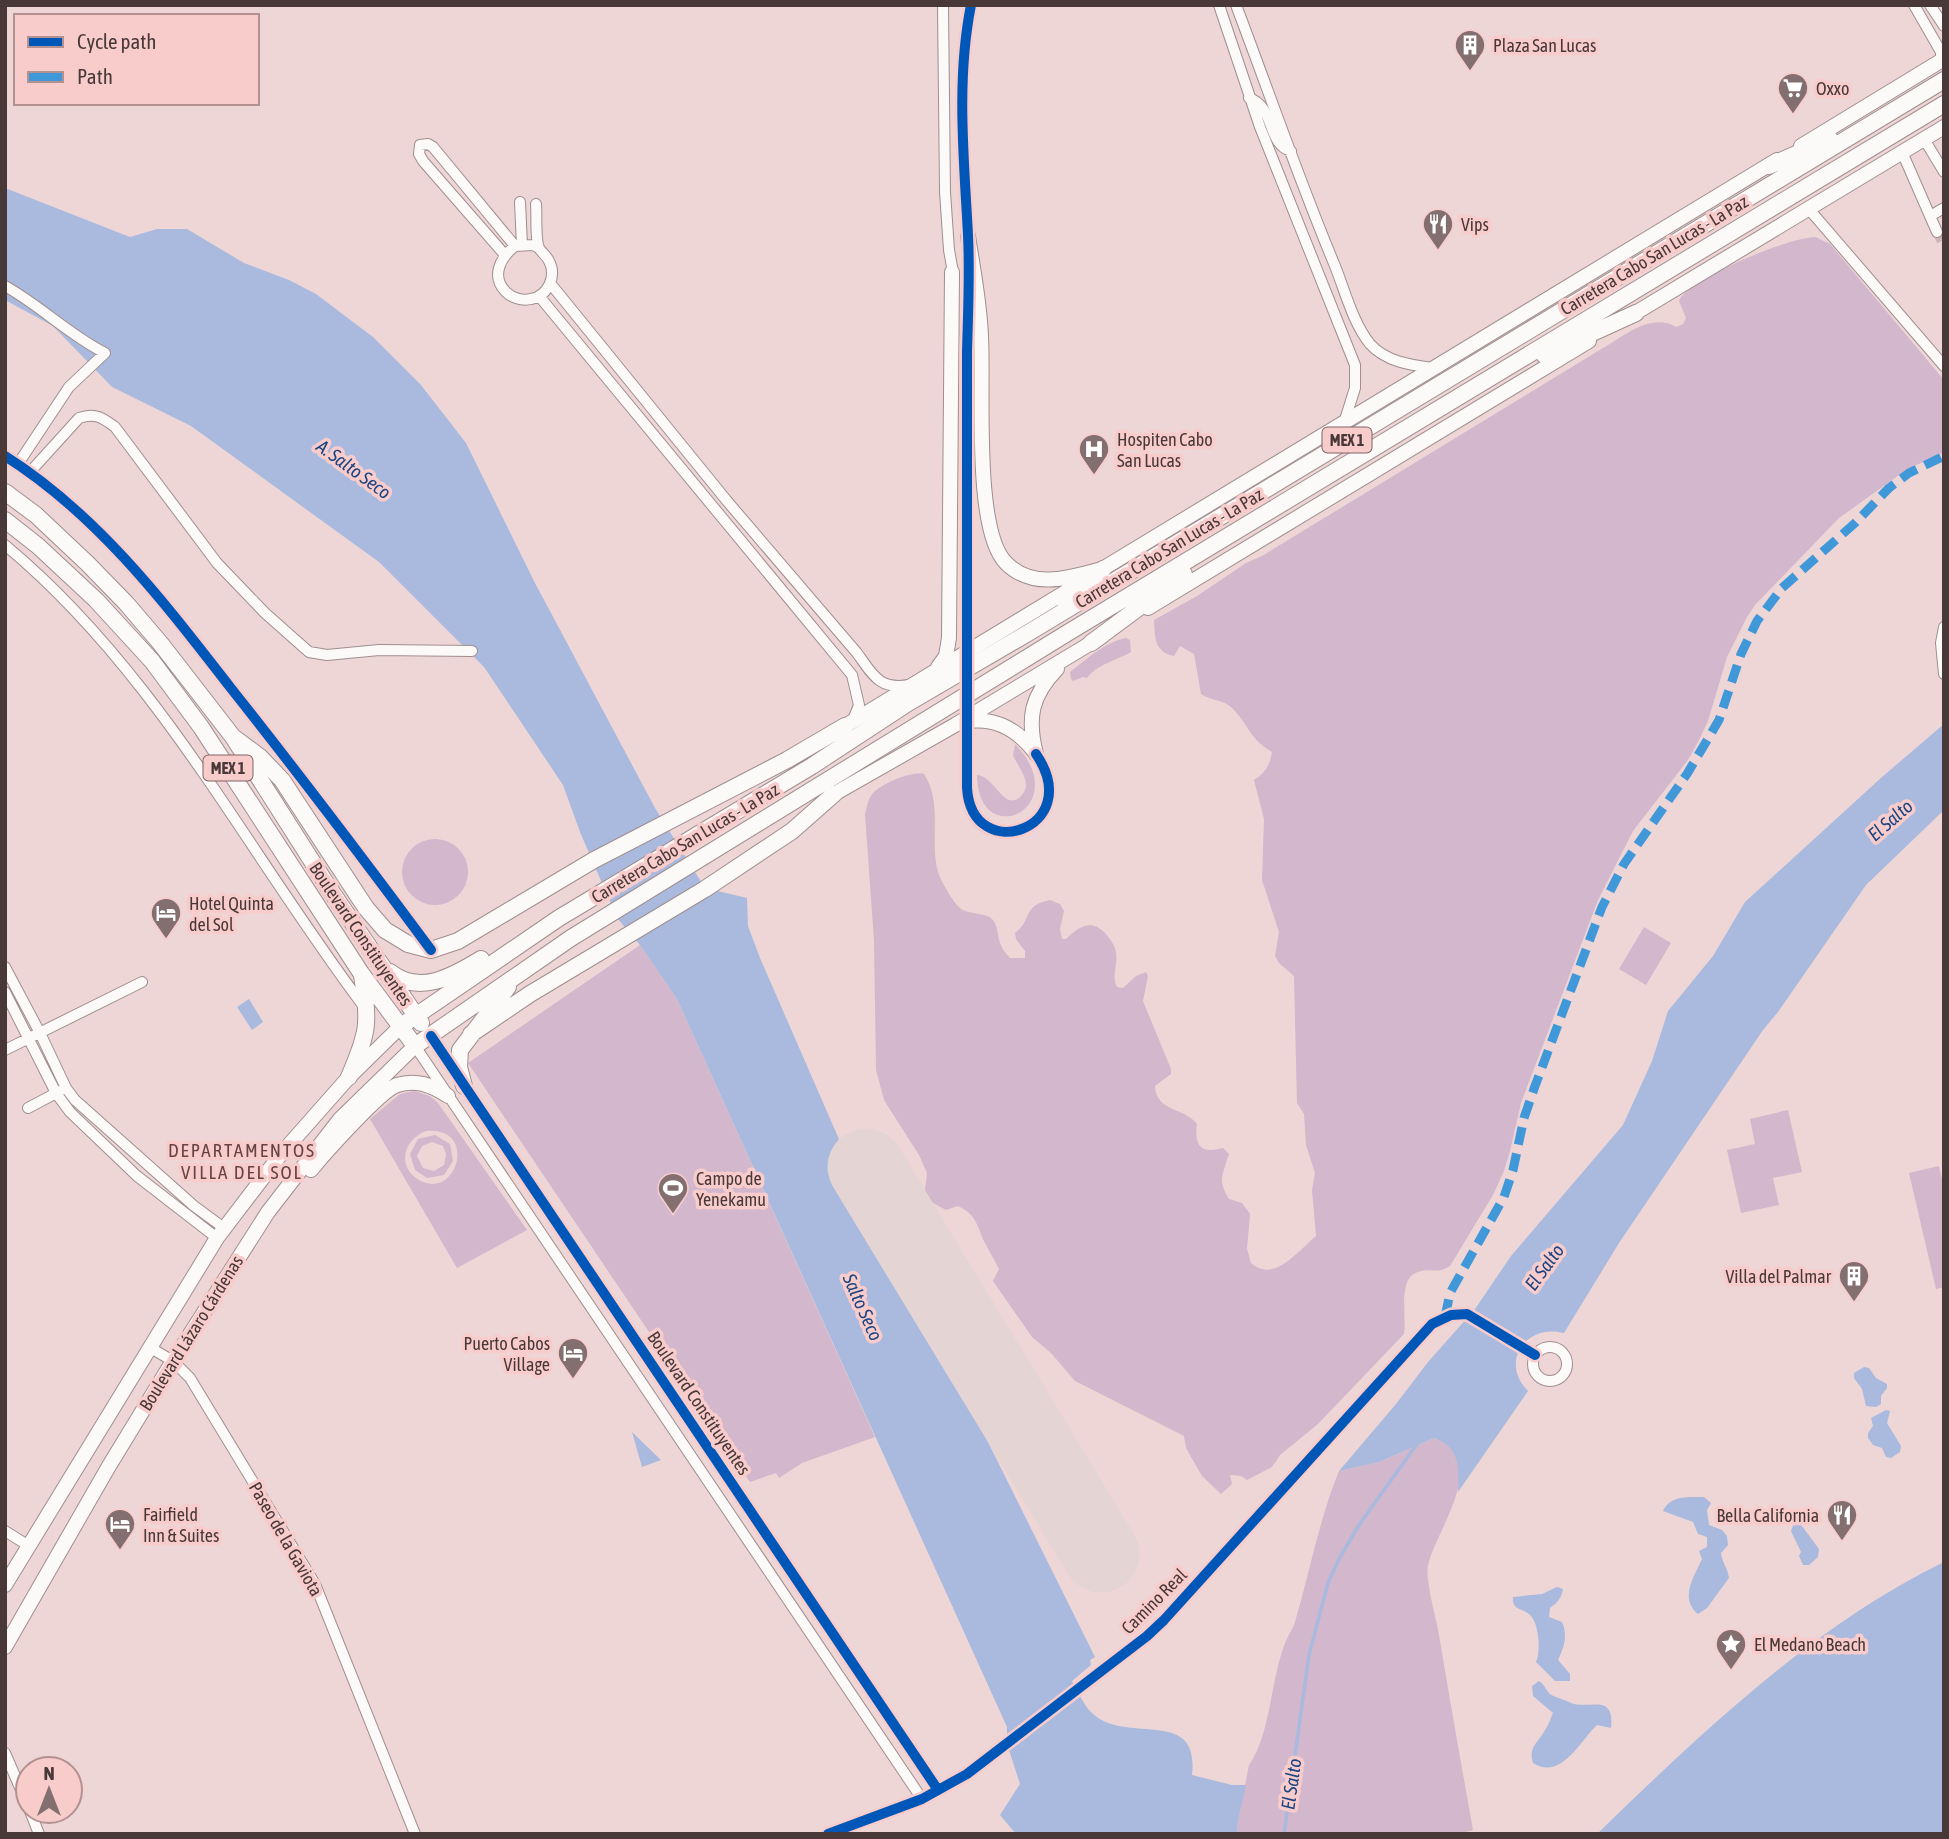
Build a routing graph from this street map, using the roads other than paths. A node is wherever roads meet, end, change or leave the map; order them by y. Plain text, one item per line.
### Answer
1 (943, 5) edge
2 (971, 5) edge
3 (1219, 5) edge
4 (1236, 5) edge
5 (1914, 5) edge
6 (1930, 5) edge
7 (1944, 26) edge
8 (1940, 61) edge
9 (1944, 80) edge
10 (1249, 98) junction
11 (1908, 102) junction
12 (1944, 104) edge
13 (1944, 127) edge
14 (1924, 139) junction
15 (1291, 151) junction
16 (1902, 152) junction
17 (1769, 166) junction
18 (1944, 172) edge
19 (520, 202) dead end
20 (536, 204) dead end
21 (1808, 208) junction
22 (1944, 208) edge
23 (1930, 216) junction
24 (1937, 232) dead end
25 (968, 236) junction
26 (518, 246) junction
27 (539, 248) junction
28 (505, 255) junction
29 (952, 272) junction
30 (550, 283) junction
31 (5, 286) edge
32 (539, 296) junction
33 (1636, 313) junction
34 (603, 348) junction
35 (967, 352) junction
36 (590, 360) junction
37 (1944, 366) edge
38 (1434, 369) junction
39 (1472, 388) junction
40 (1344, 423) junction
41 (5, 456) edge
42 (18, 464) junction
43 (30, 472) junction
44 (5, 492) edge
45 (727, 501) junction
46 (714, 510) junction
47 (5, 520) edge
48 (1255, 521) junction
49 (5, 545) edge
50 (1103, 569) junction
51 (1944, 627) edge
52 (1028, 633) junction
53 (1091, 643) junction
54 (472, 651) dead end
55 (1068, 657) junction
56 (931, 673) junction
57 (1944, 674) edge
58 (915, 683) junction
59 (848, 724) junction
60 (955, 725) junction
61 (233, 737) junction
62 (1036, 754) junction
63 (812, 766) junction
64 (834, 794) junction
65 (765, 819) junction
66 (540, 931) junction
67 (431, 950) junction
68 (542, 957) junction
69 (380, 961) junction
70 (5, 967) edge
71 (361, 973) junction
72 (142, 982) dead end
73 (5, 992) edge
74 (367, 1011) junction
75 (416, 1016) junction
76 (401, 1026) junction
77 (40, 1033) junction
78 (471, 1034) junction
79 (430, 1036) junction
80 (29, 1039) junction
81 (415, 1046) junction
82 (5, 1050) edge
83 (349, 1077) junction
84 (464, 1086) junction
85 (61, 1091) junction
86 (448, 1096) junction
87 (28, 1108) dead end
88 (220, 1233) junction
89 (242, 1251) junction
90 (149, 1347) junction
91 (1535, 1355) dead end
92 (173, 1361) junction
93 (5, 1531) edge
94 (29, 1546) junction
95 (5, 1585) edge
96 (5, 1647) edge
97 (5, 1753) edge
98 (14, 1774) edge
99 (939, 1790) junction
100 (922, 1799) junction
101 (415, 1834) edge
102 (828, 1834) edge

1 - 29 street
2 - 25 street
3 - 10 street
4 - 15 street
5 - 8 street
6 - 7 street
8 - 17 main road
9 - 11 highway, Carretera Cabo San Lucas - La Paz / MEX 1
10 - 15 street
10 - 40 street
11 - 17 highway
11 - 52 highway, Carretera Cabo San Lucas - La Paz / MEX 1
12 - 39 highway, Carretera Cabo San Lucas - La Paz / MEX 1
13 - 14 main road
14 - 16 main road
14 - 18 street
15 - 38 street
16 - 21 main road
16 - 23 street
17 - 38 main road
19 - 26 street
20 - 27 street
21 - 33 main road
21 - 37 street
22 - 23 street
23 - 24 street
25 - 35 street
25 - 50 main road
26 - 27 street
26 - 28 street
26 - 28 street
27 - 30 street
28 - 32 street
29 - 35 street
29 - 56 main road
30 - 32 street
30 - 34 street
31 - 42 street
32 - 36 street
33 - 39 highway
33 - 53 main road
34 - 36 street
34 - 45 street
35 - 62 street, bridge
36 - 46 street
38 - 40 main road
39 - 48 highway, Carretera Cabo San Lucas - La Paz / MEX 1
40 - 50 main road
41 - 42 street
42 - 43 street
43 - 54 street
43 - 67 street
44 - 61 highway, Boulevard Constituyentes / MEX 1
45 - 46 street
45 - 58 street
46 - 59 street
47 - 71 highway, Boulevard Constituyentes / MEX 1
48 - 53 highway
48 - 65 highway, Carretera Cabo San Lucas - La Paz / MEX 1
49 - 74 street
50 - 52 highway
50 - 56 main road
51 - 57 street
52 - 63 highway, Carretera Cabo San Lucas - La Paz / MEX 1
53 - 55 main road
55 - 60 main road
55 - 62 main road
56 - 58 main road
58 - 59 main road
59 - 63 highway
59 - 67 highway
60 - 62 main road
60 - 64 main road
61 - 67 highway
61 - 69 highway, Boulevard Constituyentes / MEX 1
63 - 66 highway, Carretera Cabo San Lucas - La Paz / MEX 1
64 - 65 highway
64 - 78 highway
65 - 68 highway, Carretera Cabo San Lucas - La Paz / MEX 1
66 - 69 highway, MEX 1
66 - 75 highway, Carretera Cabo San Lucas - La Paz / MEX 1
68 - 78 highway
68 - 79 highway, Carretera Cabo San Lucas - La Paz / MEX 1
69 - 75 highway, Boulevard Constituyentes / MEX 1
70 - 77 street
71 - 74 highway
71 - 76 highway, Boulevard Constituyentes / MEX 1
72 - 77 street
73 - 80 street
74 - 83 highway
75 - 76 highway, Carretera Cabo San Lucas - La Paz / MEX 1
75 - 79 highway, Boulevard Constituyentes / MEX 1
76 - 81 highway, Boulevard Constituyentes / MEX 1
76 - 83 main road, Boulevard Lázaro Cárdenas
77 - 80 street
77 - 85 street
78 - 84 highway
79 - 81 highway, Carretera Cabo San Lucas - La Paz / MEX 1
79 - 84 street, Boulevard Constituyentes
80 - 82 street
80 - 85 street
81 - 86 street, Boulevard Constituyentes
81 - 89 main road, Boulevard Lázaro Cárdenas
83 - 88 main road, Boulevard Lázaro Cárdenas
84 - 99 street, Boulevard Constituyentes
85 - 87 street
85 - 88 street
86 - 89 main road
86 - 100 street, Boulevard Constituyentes
88 - 90 main road, Boulevard Lázaro Cárdenas
89 - 92 main road, Boulevard Lázaro Cárdenas
90 - 92 street, Paseo de la Gaviota
90 - 94 main road, Boulevard Lázaro Cárdenas
91 - 99 street, Camino Real
92 - 96 main road, Boulevard Lázaro Cárdenas
92 - 101 street, Paseo de la Gaviota
93 - 94 street
94 - 95 main road, Boulevard Lázaro Cárdenas
97 - 98 street
99 - 100 street, Camino Real
100 - 102 street, Camino Real

